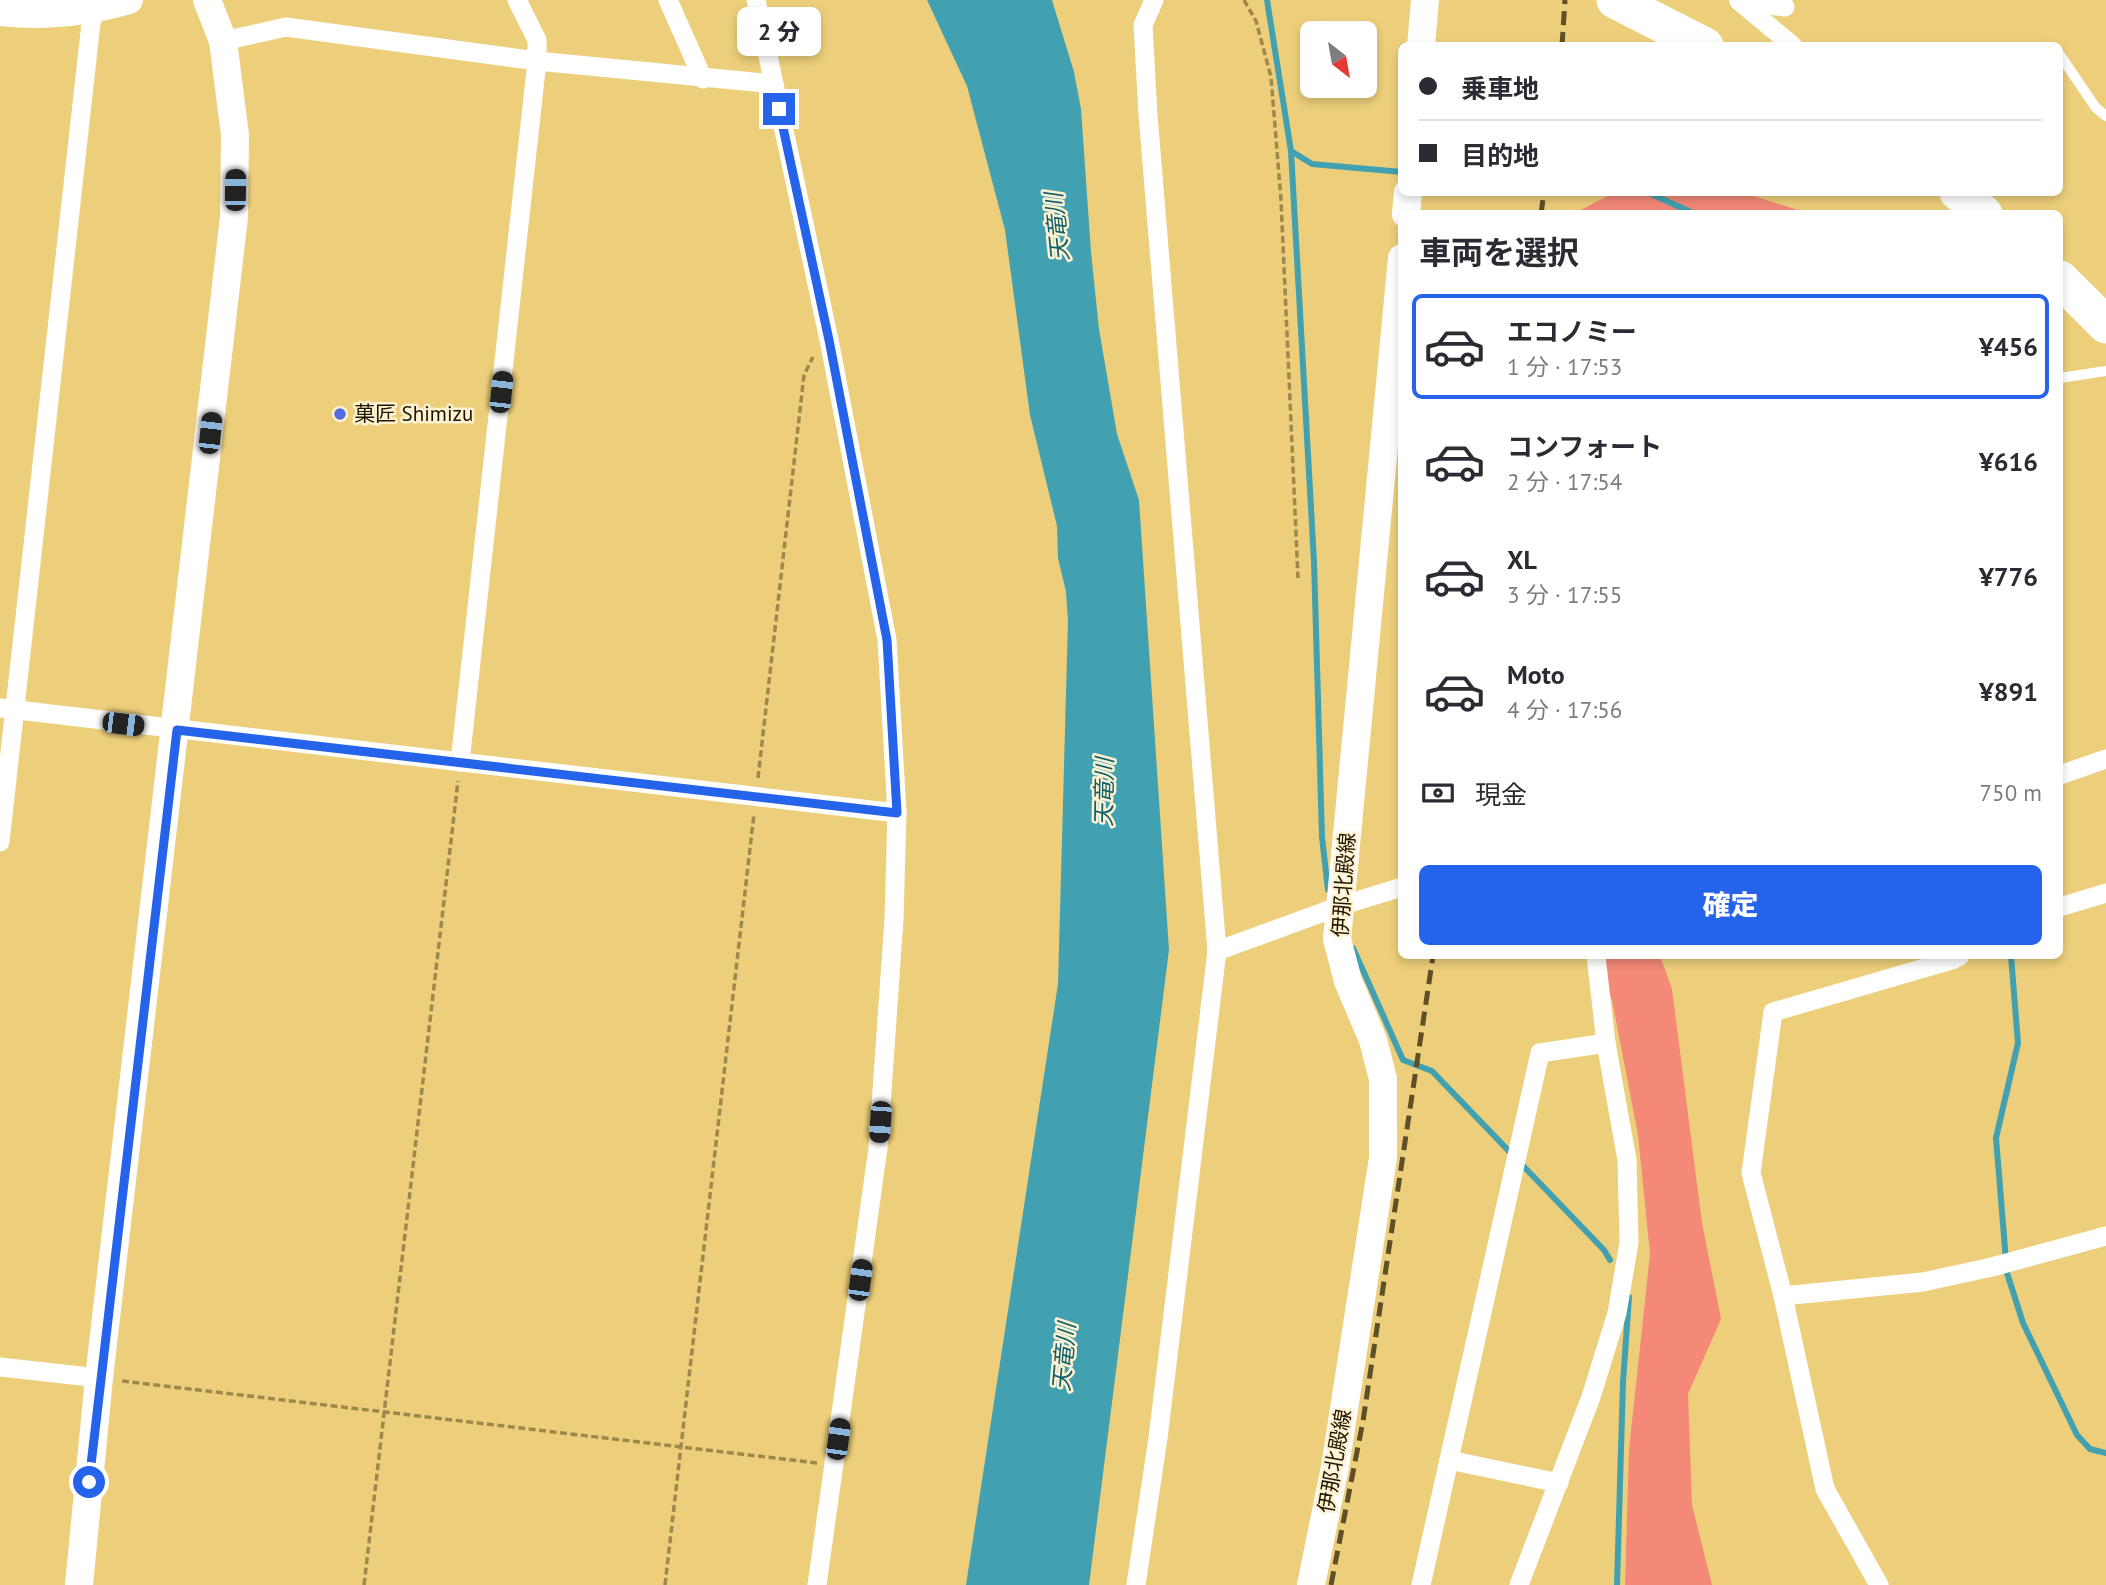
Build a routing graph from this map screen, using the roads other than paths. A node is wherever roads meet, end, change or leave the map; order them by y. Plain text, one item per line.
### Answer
1 (129, 0) edge
2 (207, 0) edge
3 (517, 0) edge
4 (668, 0) edge
5 (756, 0) edge
6 (1154, 0) edge
7 (1426, 0) edge
8 (1739, 0) edge
9 (96, 5) edge
10 (1785, 6) dead end
11 (1630, 8) edge
12 (0, 12) edge
13 (223, 41) junction
14 (1421, 42) edge
15 (1697, 42) edge
16 (1788, 42) edge
17 (2063, 59) edge
18 (537, 61) junction
19 (703, 79) junction
20 (774, 83) junction
21 (2106, 116) edge
22 (1963, 196) edge
23 (1979, 210) edge
24 (2063, 282) edge
25 (1398, 300) edge
26 (2106, 325) edge
27 (2106, 370) edge
28 (2063, 377) edge
29 (7, 709) edge
30 (177, 730) junction
31 (2106, 759) edge
32 (460, 762) junction
33 (2063, 774) edge
34 (897, 813) junction
35 (0, 842) edge
36 (1398, 888) edge
37 (2106, 893) edge
38 (1340, 906) junction
39 (2063, 906) edge
40 (1217, 951) junction
41 (1596, 959) edge
42 (1954, 959) edge
43 (1606, 1043) junction
44 (2106, 1236) edge
45 (1783, 1297) junction
46 (0, 1367) edge
47 (99, 1378) junction
48 (1449, 1460) junction
49 (1559, 1483) junction
50 (79, 1585) edge
51 (817, 1585) edge
52 (1136, 1585) edge
53 (1311, 1585) edge
54 (1421, 1585) edge
55 (1519, 1585) edge
56 (1879, 1585) edge

1 - 9 street
2 - 13 street
3 - 18 street
4 - 19 street
5 - 20 street
6 - 40 street
7 - 14 street
8 - 10 street
8 - 16 street
9 - 12 street
9 - 29 street
11 - 15 highway
13 - 18 street
13 - 30 street
17 - 21 lane
18 - 19 street
18 - 32 street
19 - 20 street
20 - 34 street
22 - 23 highway
24 - 26 highway
25 - 38 street, 伊那北殿線
27 - 28 lane
29 - 30 street
29 - 35 street
30 - 32 street
30 - 47 street
31 - 33 street
32 - 34 street
34 - 51 street
36 - 38 street
37 - 39 street
38 - 40 street
38 - 53 street, 伊那北殿線
40 - 52 street
41 - 43 street
42 - 45 street
43 - 48 street
43 - 49 street
44 - 45 street
45 - 56 street
46 - 47 street
47 - 50 street
48 - 49 street
48 - 54 street
49 - 55 street

